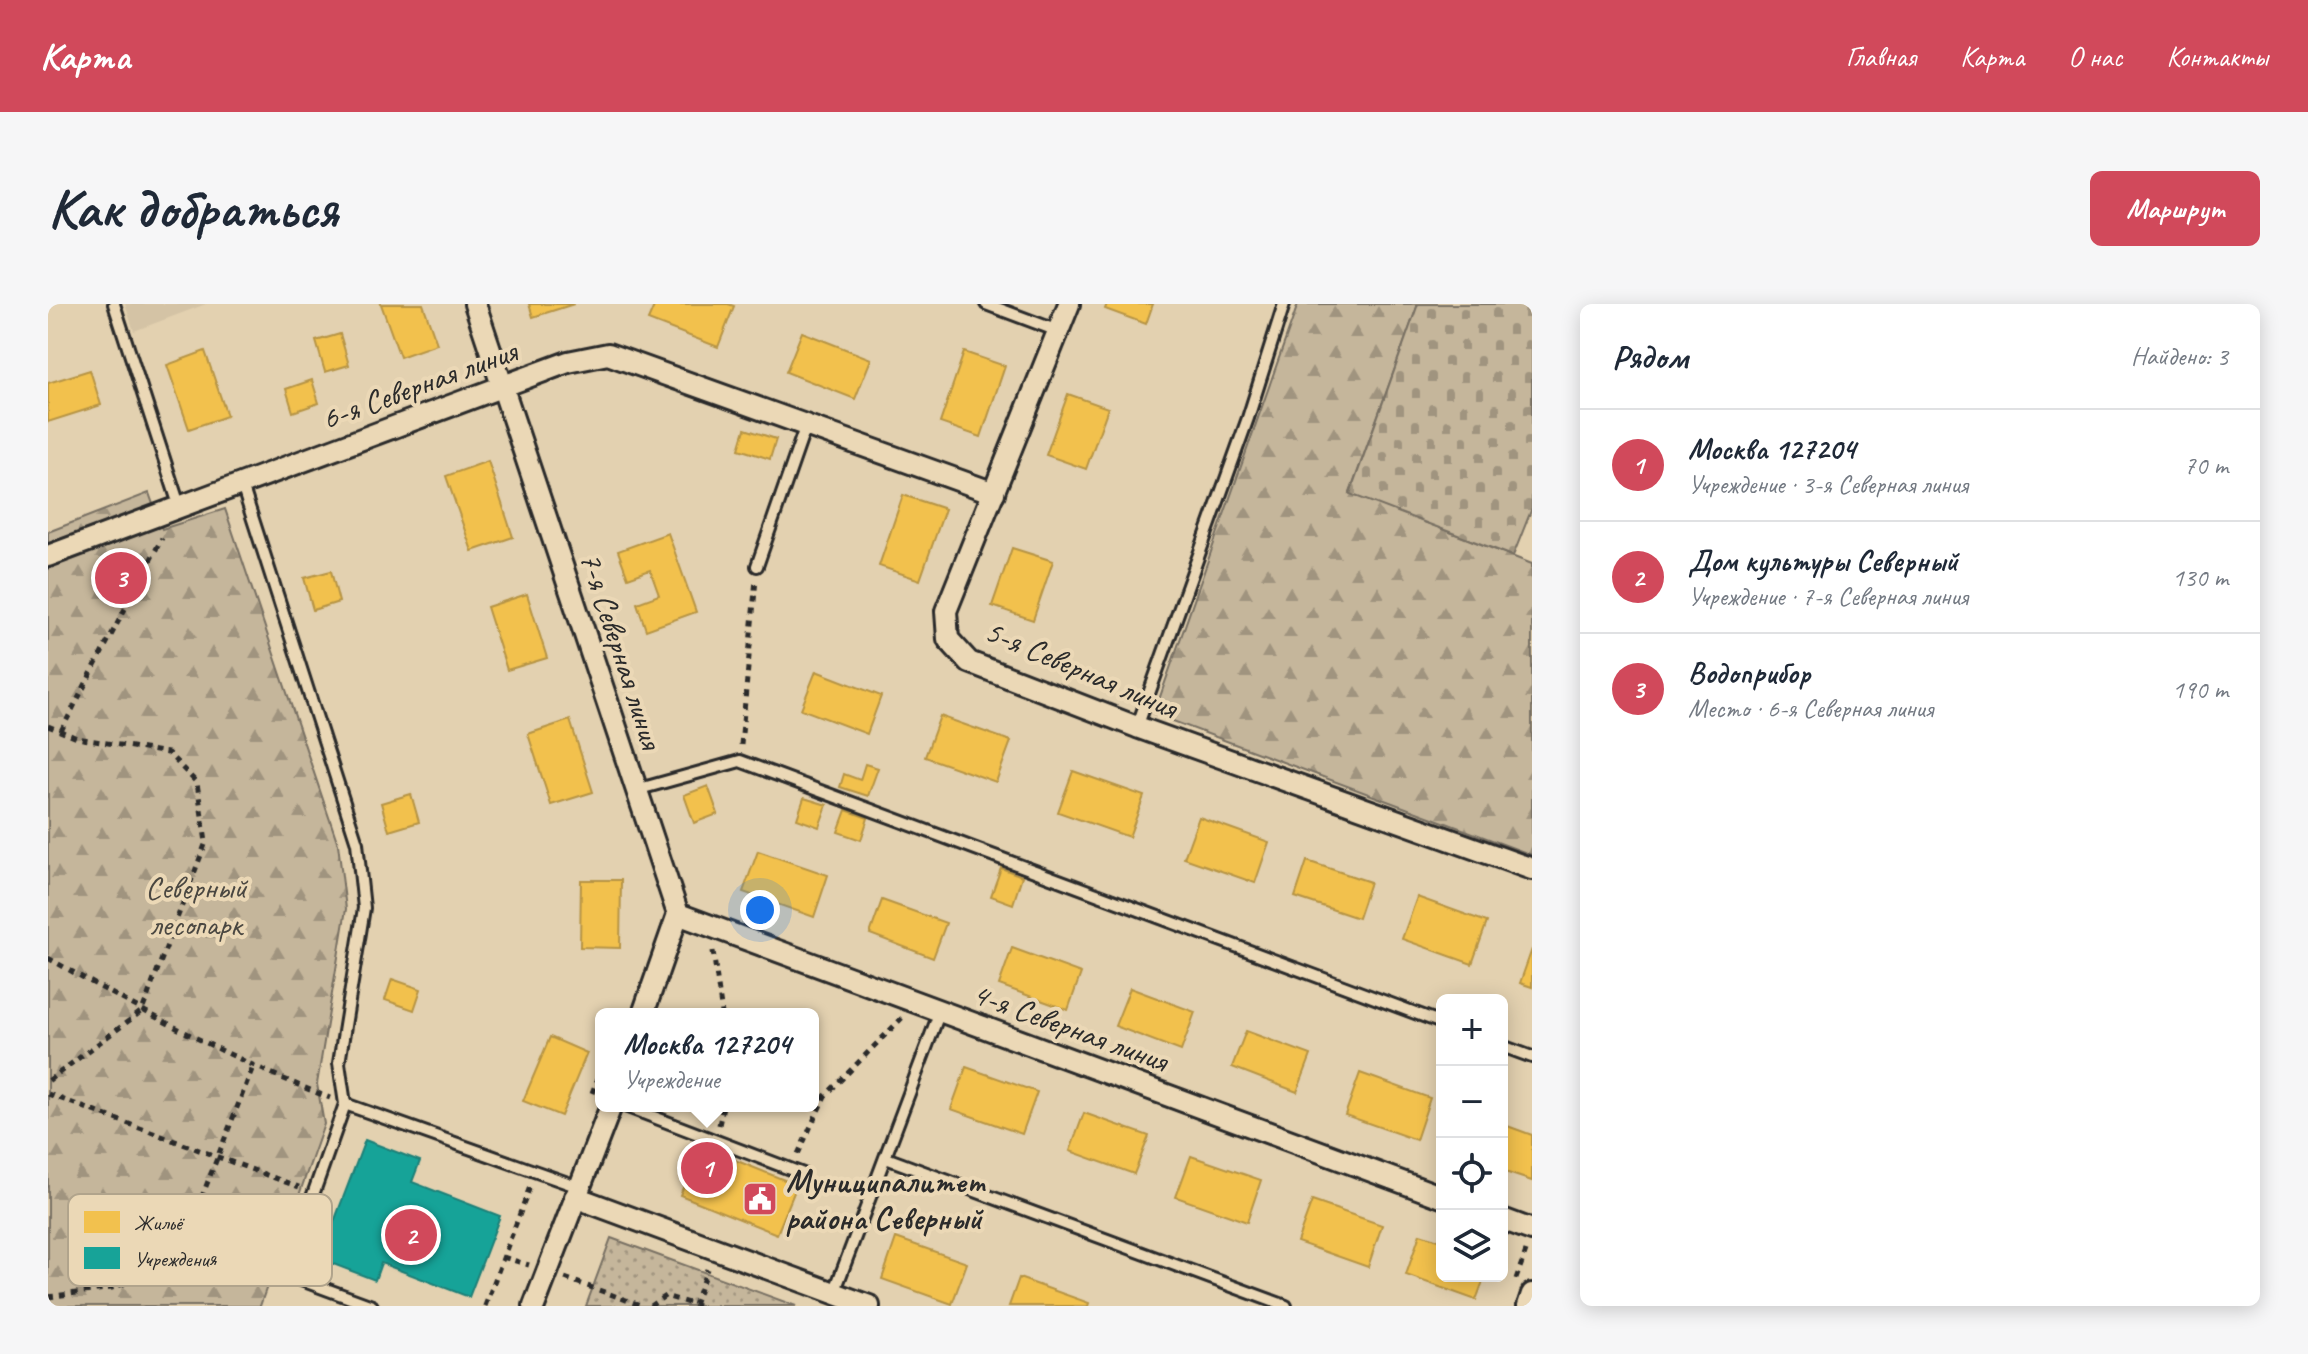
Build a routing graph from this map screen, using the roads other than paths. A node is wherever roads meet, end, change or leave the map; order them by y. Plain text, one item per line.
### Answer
1 (114, 304) edge
2 (475, 304) edge
3 (986, 304) edge
4 (1069, 304) edge
5 (1284, 304) edge
6 (1058, 331) junction
7 (502, 388) junction
8 (806, 425) junction
9 (241, 482) junction
10 (994, 493) junction
11 (179, 505) junction
12 (48, 556) edge
13 (757, 566) road end
14 (1137, 727) junction
15 (636, 790) junction
16 (1532, 869) edge
17 (678, 914) junction
18 (645, 1008) edge
19 (940, 1011) junction
20 (1436, 1021) edge
21 (1508, 1048) edge
22 (1532, 1057) edge
23 (345, 1104) junction
24 (609, 1112) edge
25 (641, 1112) edge
26 (886, 1158) junction
27 (803, 1174) dead end
28 (577, 1192) junction
29 (313, 1194) edge
30 (1436, 1195) edge
31 (1508, 1223) edge
32 (1529, 1239) edge
33 (318, 1286) edge
34 (1532, 1294) edge
35 (832, 1300) edge
36 (372, 1306) edge
37 (534, 1306) edge
38 (869, 1306) edge
39 (1286, 1306) edge
40 (1528, 1306) edge

1 - 11 lane
2 - 7 street, 7-я Северная линия
3 - 6 lane
4 - 6 street, 5-я Северная линия
5 - 14 lane
6 - 10 street, 5-я Северная линия
7 - 8 street, 6-я Северная линия
7 - 9 street, 6-я Северная линия
7 - 15 street, 7-я Северная линия
8 - 10 street, 6-я Северная линия
8 - 13 lane
9 - 11 street, 6-я Северная линия
9 - 23 lane
10 - 14 street, 5-я Северная линия
11 - 12 street, 6-я Северная линия
14 - 16 street, 5-я Северная линия
15 - 17 street, 7-я Северная линия
15 - 20 lane
17 - 18 street
17 - 19 street, 4-я Северная линия
19 - 26 lane
19 - 30 street, 4-я Северная линия
21 - 22 lane
23 - 28 lane
23 - 29 lane
24 - 28 street
25 - 27 lane
26 - 35 lane
26 - 39 lane
28 - 35 street
28 - 37 street
31 - 32 street
33 - 36 lane
34 - 40 street
35 - 38 street

